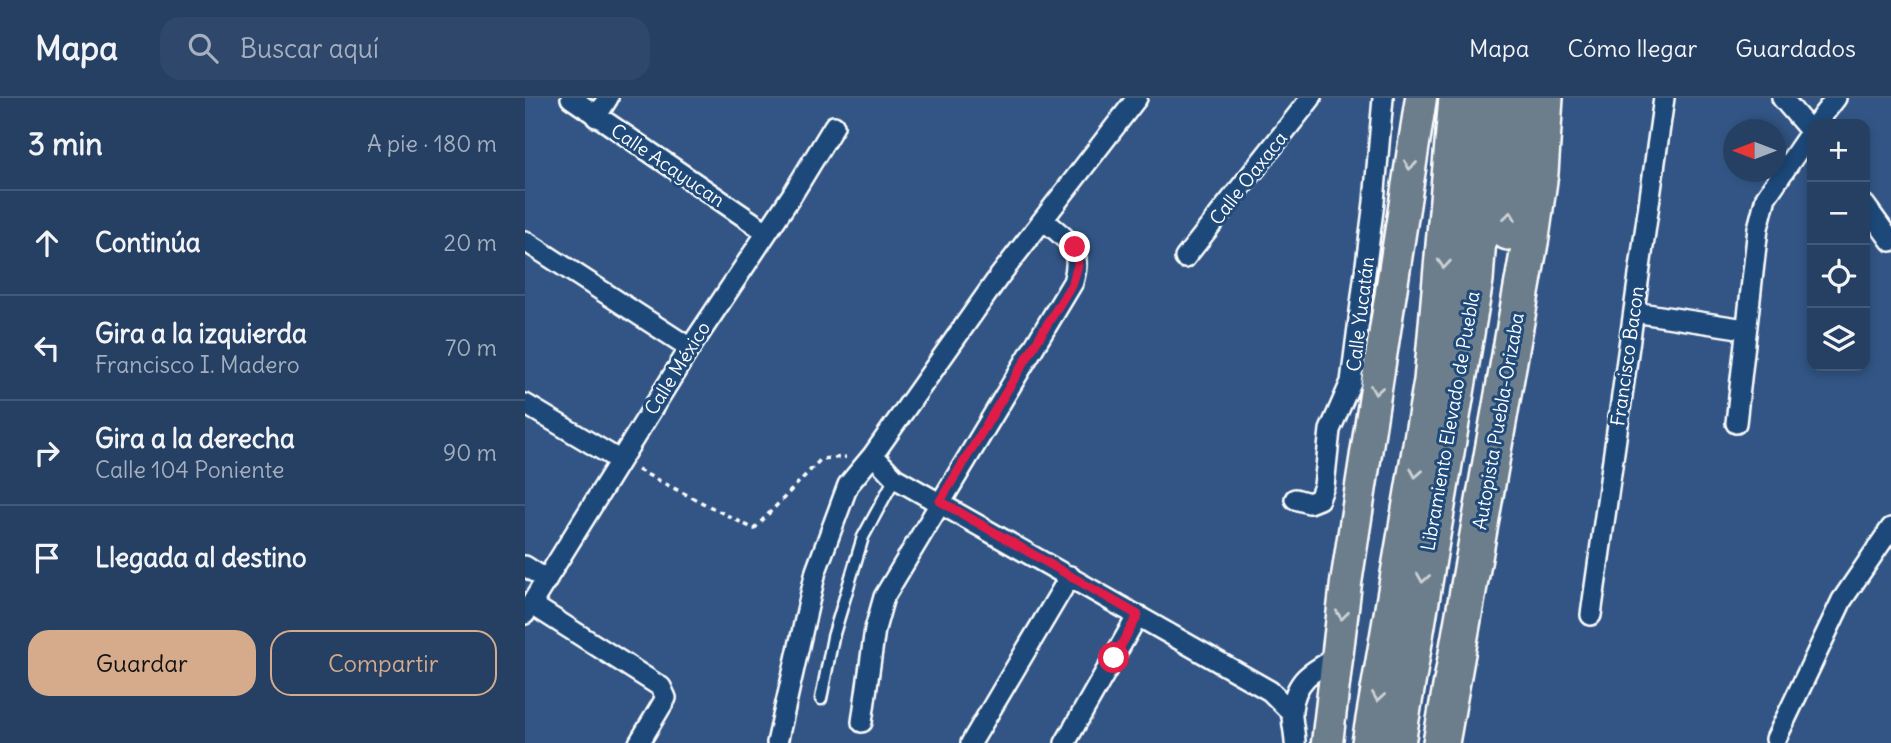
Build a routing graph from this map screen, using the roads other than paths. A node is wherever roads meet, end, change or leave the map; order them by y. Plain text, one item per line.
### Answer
1 (571, 98) edge
2 (608, 98) edge
3 (1311, 98) edge
4 (1383, 98) edge
5 (1421, 98) edge
6 (1457, 98) edge
7 (1489, 98) edge
8 (1519, 98) edge
9 (1545, 98) edge
10 (1561, 98) edge
11 (1664, 98) edge
12 (1782, 98) edge
13 (1836, 98) edge
14 (1132, 106) edge
15 (596, 117) junction
16 (1821, 119) edge
17 (1807, 124) edge
18 (834, 126) dead end
19 (1807, 139) edge
20 (1870, 212) edge
21 (1045, 221) junction
22 (765, 231) junction
23 (525, 241) edge
24 (1891, 241) edge
25 (1185, 258) dead end
26 (1634, 312) junction
27 (1745, 329) junction
28 (690, 348) junction
29 (525, 404) edge
30 (1736, 423) dead end
31 (873, 455) junction
32 (619, 460) junction
33 (895, 478) junction
34 (1295, 499) dead end
35 (940, 501) junction
36 (1891, 528) edge
37 (525, 566) edge
38 (1070, 576) junction
39 (547, 580) junction
40 (528, 609) edge
41 (1138, 615) junction
42 (1591, 615) dead end
43 (1336, 658) junction
44 (821, 699) dead end
45 (1291, 712) junction
46 (862, 722) dead end
47 (1776, 739) dead end
48 (639, 743) edge
49 (776, 743) edge
50 (971, 743) edge
51 (1065, 743) edge
52 (1295, 743) edge
53 (1327, 743) edge
54 (1370, 743) edge
55 (1397, 743) edge
56 (1427, 743) edge
57 (1441, 743) edge
58 (1459, 743) edge

1 - 15 street, Calle Acayucan
2 - 15 street
3 - 25 street, Calle Oaxaca
4 - 34 street, Calle Yucatán
5 -> 43 main road
6 -> 54 highway
7 -> 55 highway, Libramiento Elevado de Puebla
56 -> 8 highway, Libramiento Elevado de Puebla
9 - 57 highway, Autopista Puebla-Orizaba
10 - 58 highway
11 - 26 street, Francisco Bacon
12 - 17 street
13 - 16 street
14 - 21 street
15 - 22 street, Calle Acayucan
18 - 22 street, Calle México
19 - 27 street
20 - 24 street
21 - 31 street
21 - 35 street
22 - 28 street, Calle México
23 - 28 street
26 - 27 street
26 - 42 street, Francisco Bacon
27 - 30 street
28 - 32 street, Calle México
29 - 32 street
31 - 33 street
31 - 49 street
32 - 39 street, Calle México
33 - 35 street
33 - 44 lane
35 - 38 street
35 - 46 street
36 - 47 street
37 - 39 street
38 - 41 street
38 - 50 street
39 - 40 street, Calle México
40 - 48 street
41 - 45 street
41 - 51 street
43 - 45 street
43 - 53 main road
45 - 52 street

